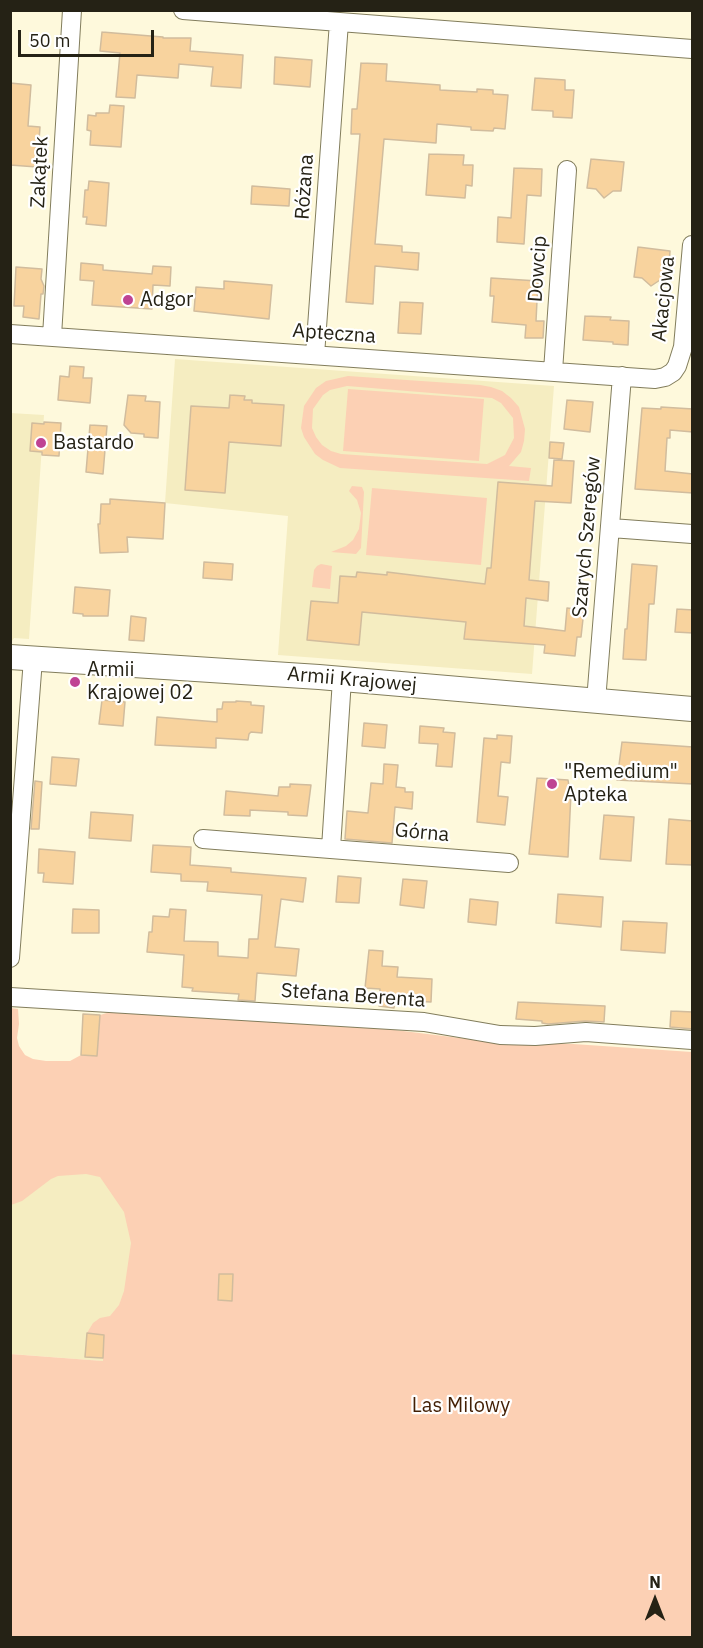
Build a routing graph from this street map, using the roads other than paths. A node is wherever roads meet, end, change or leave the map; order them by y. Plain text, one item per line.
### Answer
1 (72, 10) edge
2 (183, 10) edge
3 (339, 22) junction
4 (693, 49) edge
5 (567, 170) dead end
6 (693, 245) edge
7 (10, 334) edge
8 (52, 336) junction
9 (315, 355) junction
10 (553, 371) junction
11 (622, 376) junction
12 (655, 379) joint
13 (611, 528) junction
14 (693, 534) edge
15 (22, 658) edge
16 (342, 679) junction
17 (596, 701) junction
18 (693, 709) edge
19 (203, 839) dead end
20 (331, 848) junction
21 (509, 863) dead end
22 (10, 958) edge
23 (10, 997) edge
24 (693, 1040) edge

1 - 8 street, Zakątek
2 - 3 street
3 - 4 street
3 - 9 street, Różana
5 - 10 street, Dowcip
6 - 12 street, Akacjowa
7 - 8 street, Apteczna
8 - 9 street, Apteczna
9 - 10 street, Apteczna
10 - 11 street, Apteczna
11 - 12 street, Apteczna
11 - 13 street, Szarych Szeregów
13 - 14 street
13 - 17 street, Szarych Szeregów
15 - 16 street, Armii Krajowej
15 - 22 street
16 - 17 street, Armii Krajowej
16 - 20 street
17 - 18 street, Armii Krajowej
19 - 20 street, Górna
20 - 21 street, Górna
23 - 24 street, Stefana Berenta

